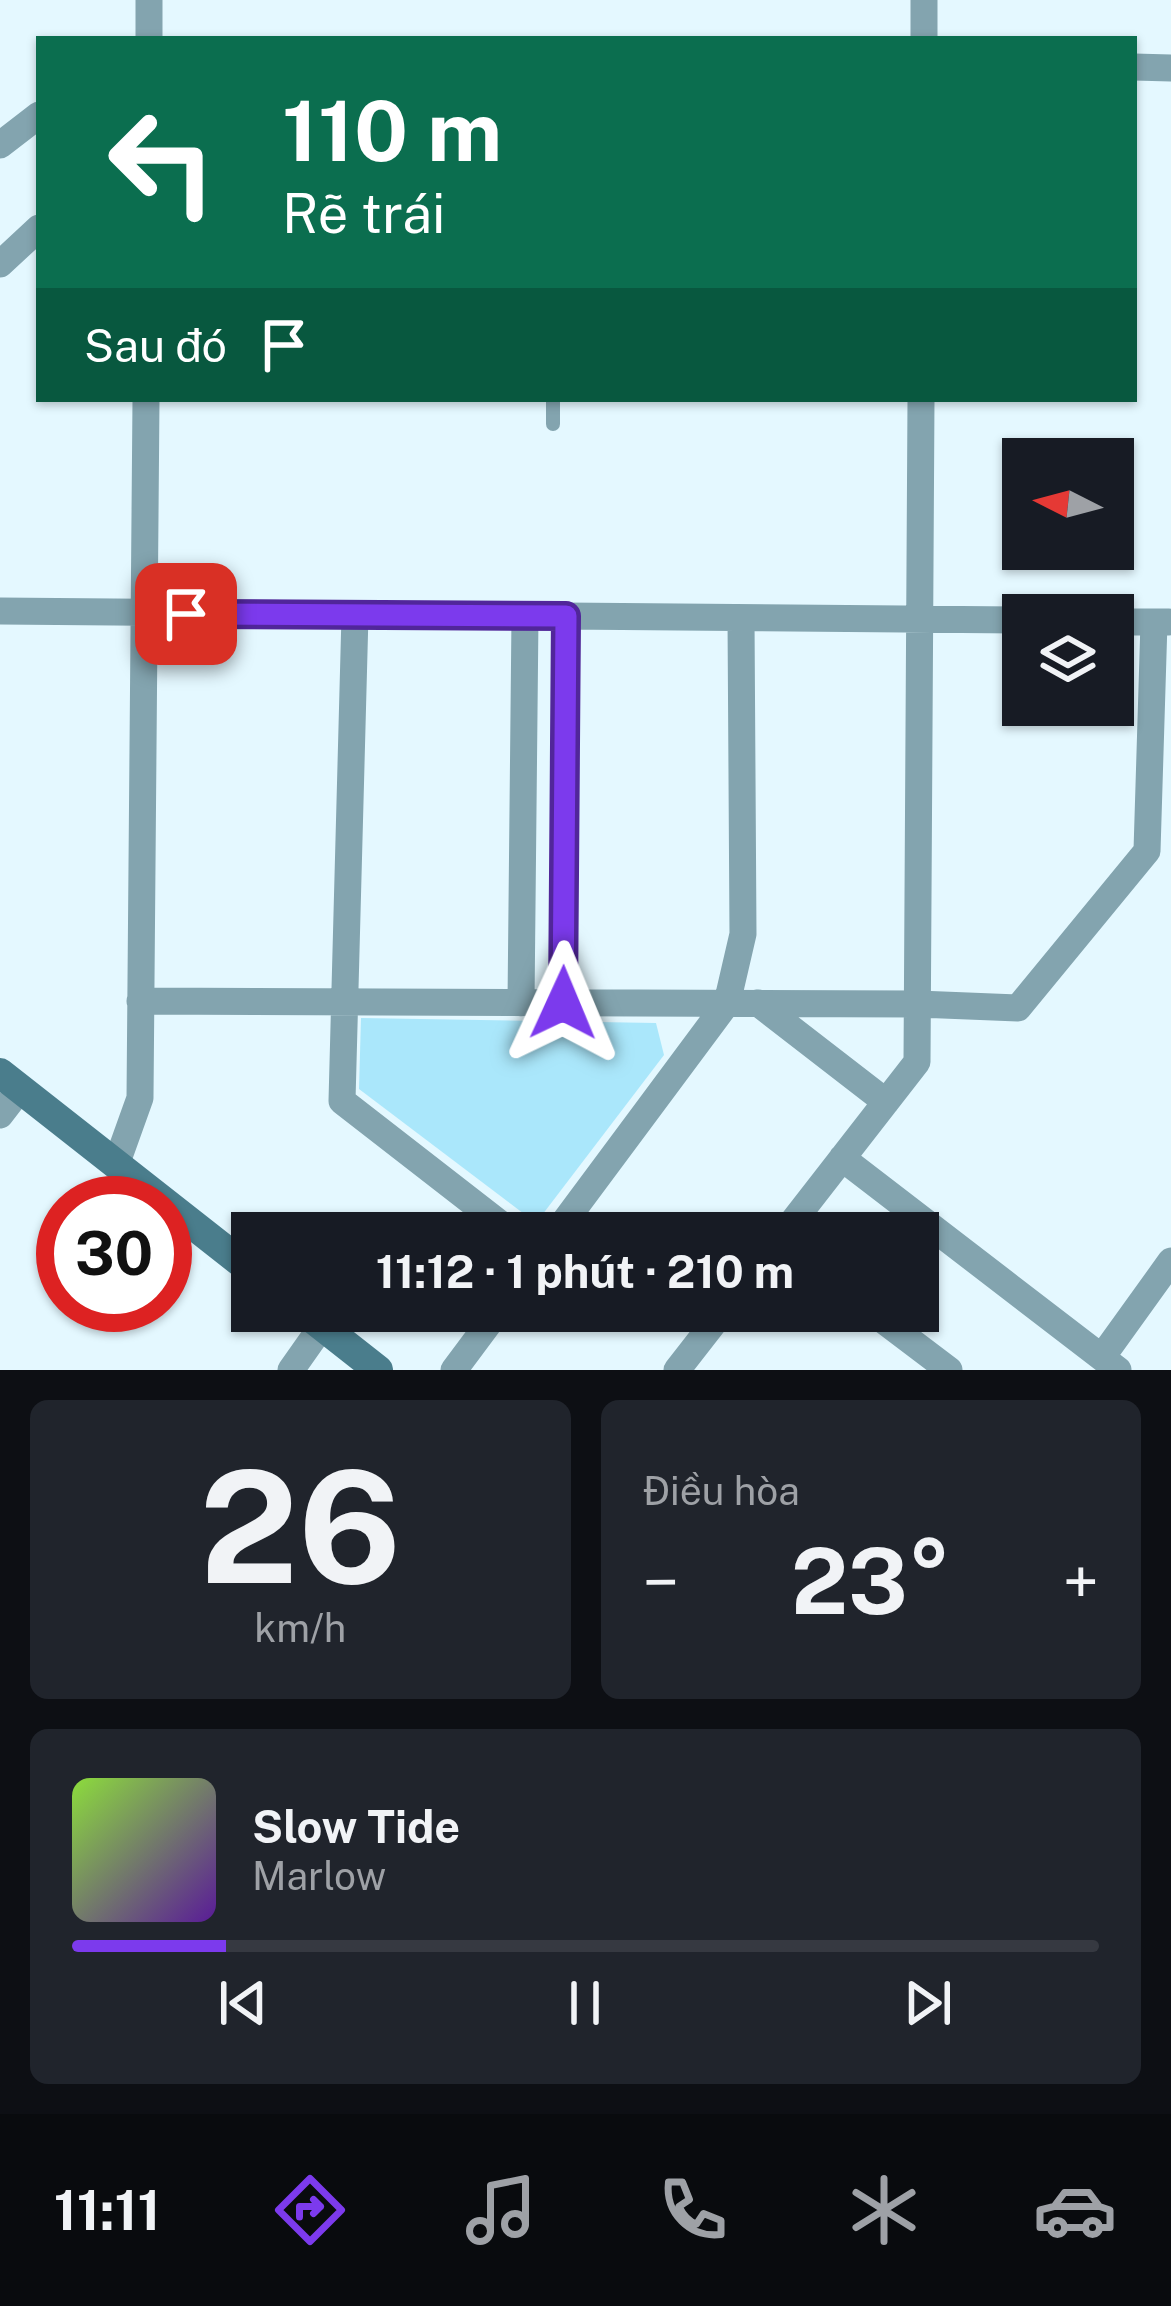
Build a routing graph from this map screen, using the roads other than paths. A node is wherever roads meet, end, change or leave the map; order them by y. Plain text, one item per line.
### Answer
1 (149, 0) edge
2 (924, 0) edge
3 (149, 36) edge
4 (924, 36) edge
5 (1137, 67) edge
6 (1171, 68) edge
7 (36, 117) edge
8 (0, 145) edge
9 (36, 231) edge
10 (0, 264) edge
11 (146, 402) edge
12 (553, 402) edge
13 (921, 402) edge
14 (553, 424) dead end
15 (0, 611) edge
16 (144, 613) junction
17 (355, 614) junction
18 (525, 616) junction
19 (566, 616) junction
20 (741, 618) junction
21 (920, 619) junction
22 (1002, 620) edge
23 (1162, 622) edge
24 (140, 1001) junction
25 (344, 1002) junction
26 (521, 1003) junction
27 (563, 1003) junction
28 (727, 1003) junction
29 (758, 1003) junction
30 (918, 1004) junction
31 (10, 1081) edge
32 (886, 1102) junction
33 (0, 1115) edge
34 (842, 1158) junction
35 (116, 1165) junction
36 (485, 1212) edge
37 (572, 1212) edge
38 (800, 1212) edge
39 (231, 1255) edge
40 (1171, 1261) edge
41 (307, 1332) edge
42 (330, 1332) edge
43 (482, 1332) edge
44 (707, 1332) edge
45 (899, 1332) edge
46 (1110, 1364) edge
47 (291, 1370) edge
48 (378, 1370) edge
49 (454, 1370) edge
50 (677, 1370) edge
51 (949, 1370) edge

1 - 3 street
2 - 4 street
5 - 6 street
7 - 8 street
9 - 10 street
11 - 16 street
12 - 14 lane
13 - 21 street
15 - 16 street
16 - 17 street
16 - 24 street
17 - 18 street
17 - 25 street
18 - 19 street
18 - 26 street
19 - 20 street
19 - 27 street
20 - 21 street
20 - 28 street
21 - 22 street
21 - 30 street
23 - 30 street
24 - 25 street
24 - 35 street
25 - 26 street
25 - 36 street
26 - 27 street
27 - 28 street
28 - 29 street
28 - 37 street
29 - 30 street
29 - 32 street
30 - 32 street
31 - 33 street
31 - 35 street
32 - 34 street
34 - 38 street
34 - 46 street
35 - 39 street
40 - 46 street
41 - 47 street
42 - 48 street
43 - 49 street
44 - 50 street
45 - 51 street

